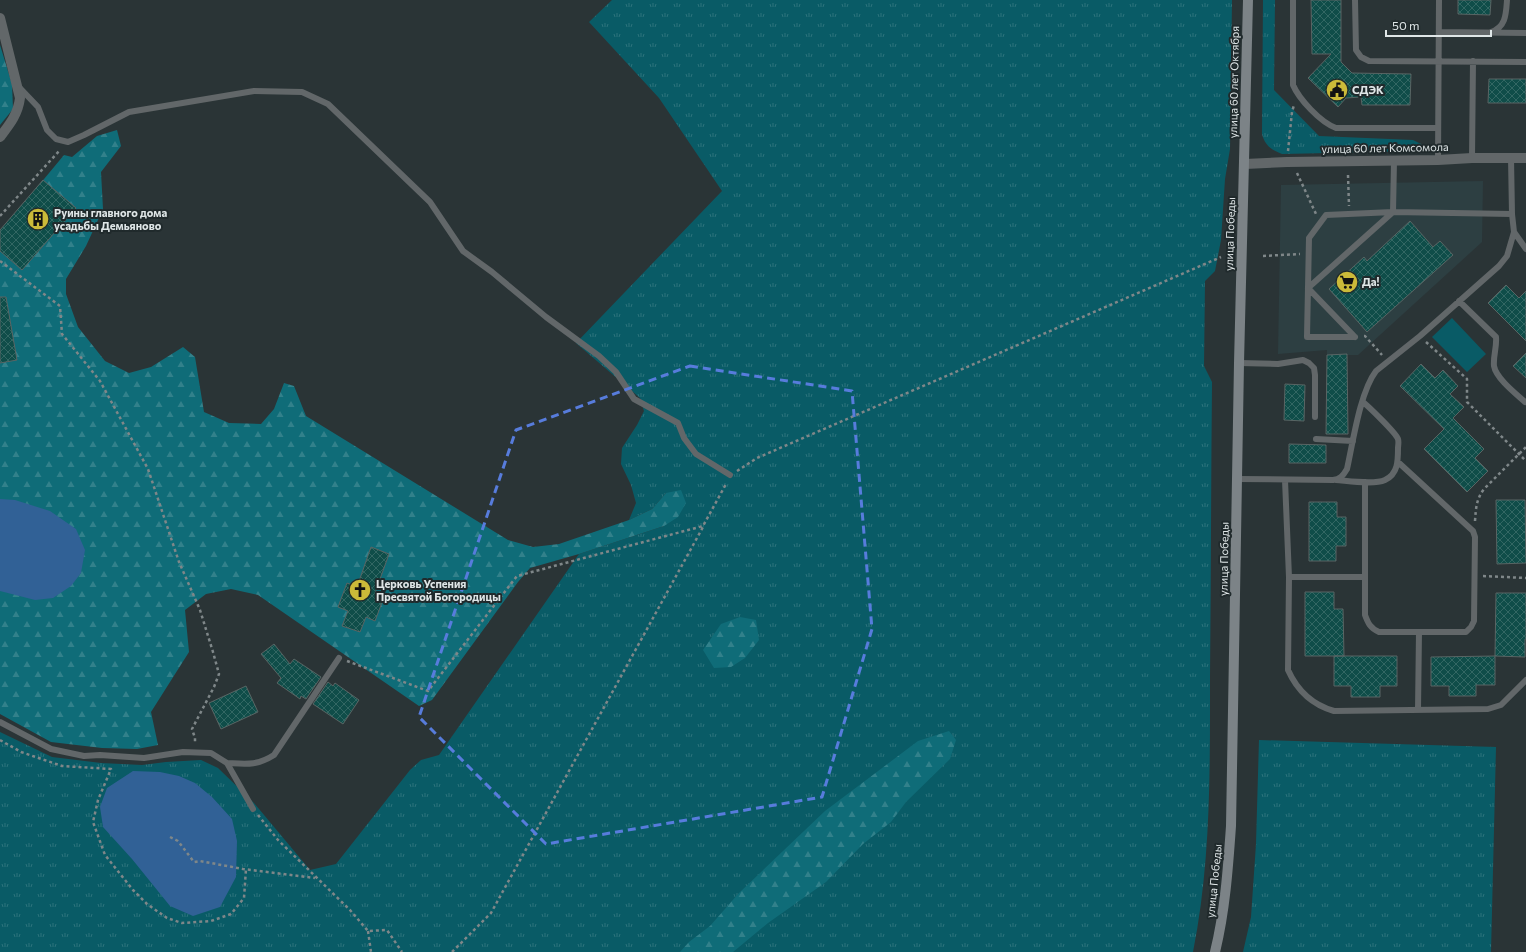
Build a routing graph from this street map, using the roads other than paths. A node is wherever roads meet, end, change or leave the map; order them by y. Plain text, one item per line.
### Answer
1 (1248, 0) edge
2 (1293, 0) edge
3 (1355, 0) edge
4 (1439, 0) edge
5 (1507, 0) edge
6 (0, 18) edge
7 (1439, 32) junction
8 (1487, 33) junction
9 (1526, 33) edge
10 (1438, 61) junction
11 (1473, 61) junction
12 (1526, 62) edge
13 (17, 85) junction
14 (1438, 128) junction
15 (0, 137) edge
16 (1472, 158) junction
17 (1511, 158) junction
18 (1526, 158) edge
19 (1438, 160) junction
20 (1394, 161) junction
21 (1245, 164) junction
22 (1393, 212) junction
23 (1512, 214) junction
24 (1514, 232) junction
25 (1526, 249) edge
26 (1308, 288) junction
27 (1458, 301) junction
28 (1239, 362) junction
29 (1363, 402) junction
30 (1525, 402) dead end
31 (1315, 417) dead end
32 (1316, 439) dead end
33 (1354, 441) junction
34 (1398, 462) junction
35 (730, 476) road end
36 (1237, 479) junction
37 (1284, 480) junction
38 (1333, 480) junction
39 (1366, 482) junction
40 (1289, 577) junction
41 (1365, 577) junction
42 (1419, 632) junction
43 (339, 658) road end
44 (1526, 680) edge
45 (1418, 710) junction
46 (0, 722) edge
47 (227, 763) junction
48 (253, 809) road end
49 (1215, 952) edge

1 - 21 street, улица 60 лет Октября
2 - 14 lane
3 - 10 lane
4 - 7 lane
5 - 8 lane
6 - 13 street
7 - 8 lane
7 - 10 lane
8 - 9 lane
10 - 11 lane
10 - 14 lane
11 - 12 lane
11 - 16 lane
13 - 15 street
13 - 35 lane
14 - 19 lane
16 - 17 street, улица 60 лет Комсомола
16 - 19 street, улица 60 лет Комсомола
17 - 18 street, улица 60 лет Комсомола
17 - 23 lane
19 - 20 street, улица 60 лет Комсомола
20 - 21 street, улица 60 лет Комсомола
20 - 22 lane
21 - 28 street, улица Победы
22 - 23 lane
22 - 26 lane
22 - 26 lane
23 - 24 lane
24 - 25 lane
24 - 27 lane
26 - 26 lane
27 - 29 lane
27 - 30 lane
28 - 31 lane
28 - 36 street, улица Победы
29 - 33 lane
29 - 34 lane
32 - 33 lane
33 - 38 lane
34 - 39 lane
34 - 42 lane
36 - 37 lane
36 - 49 street, улица Победы
37 - 38 lane
37 - 40 lane
38 - 39 lane
39 - 41 lane
40 - 41 lane
40 - 45 lane
41 - 42 lane
42 - 45 lane
43 - 47 lane
44 - 45 lane
46 - 47 lane
47 - 48 lane

